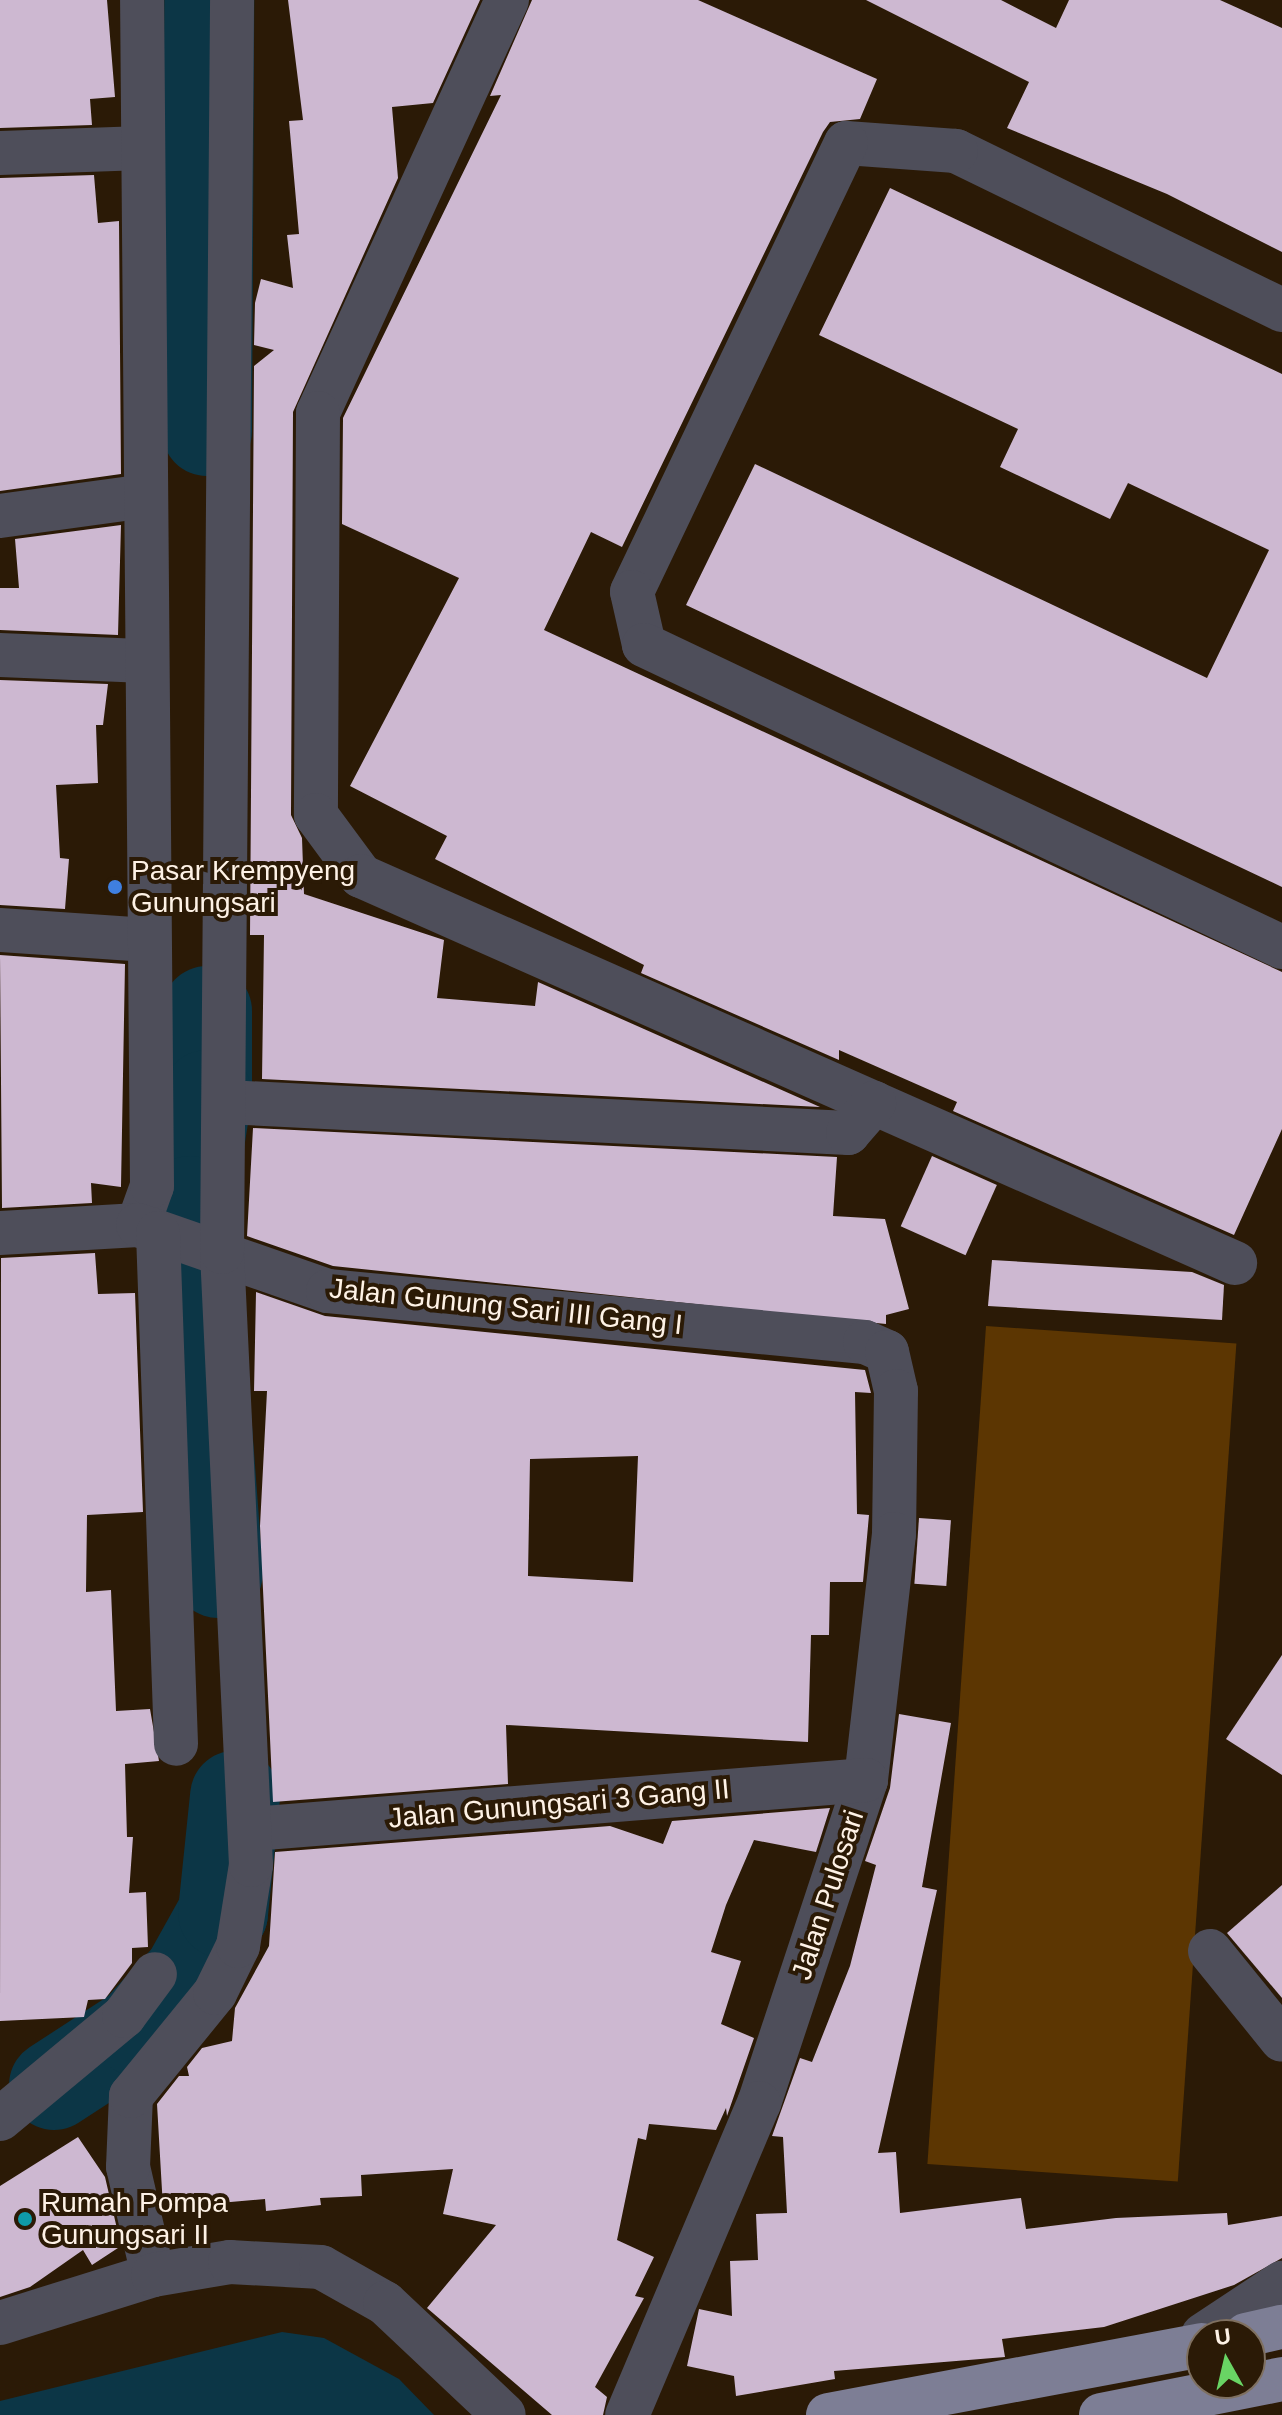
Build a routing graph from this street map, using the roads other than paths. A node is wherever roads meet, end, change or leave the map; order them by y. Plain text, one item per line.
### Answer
1 (142, 0) edge
2 (232, 0) edge
3 (507, 0) edge
4 (143, 148) junction
5 (0, 153) edge
6 (1282, 310) edge
7 (146, 496) junction
8 (0, 516) edge
9 (0, 655) edge
10 (146, 661) junction
11 (0, 930) edge
12 (148, 940) junction
13 (1282, 947) edge
14 (226, 1102) junction
15 (874, 1103) junction
16 (0, 1233) edge
17 (183, 1240) junction
18 (1235, 1263) dead end
19 (883, 1348) joint
20 (241, 1724) junction
21 (866, 1780) junction
22 (252, 1829) junction
23 (1210, 1951) dead end
24 (180, 2034) junction
25 (1282, 2040) edge
26 (0, 2119) edge
27 (153, 2275) junction
28 (1282, 2283) edge
29 (1230, 2319) edge
30 (0, 2323) edge
31 (1186, 2344) edge
32 (1282, 2379) edge
33 (504, 2415) edge
34 (627, 2415) edge
35 (828, 2415) edge
36 (1101, 2415) edge

1 - 4 street
2 - 14 street
3 - 15 street
4 - 5 street
4 - 7 street
6 - 13 street
7 - 8 street
7 - 10 street
9 - 10 street
10 - 12 street
11 - 12 street
12 - 17 street
14 - 15 street
14 - 17 street
15 - 18 street
16 - 17 street
17 - 19 street, Jalan Gunung Sari III Gang I
17 - 20 street
17 - 20 street
19 - 21 street, Jalan Pulosari
20 - 22 street
21 - 22 street, Jalan Gunungsari 3 Gang II
21 - 34 street, Jalan Pulosari
22 - 24 street
23 - 25 street
24 - 26 street
24 - 27 street
27 - 30 street
27 - 33 street
28 - 29 street
31 - 35 main road
32 - 36 main road

